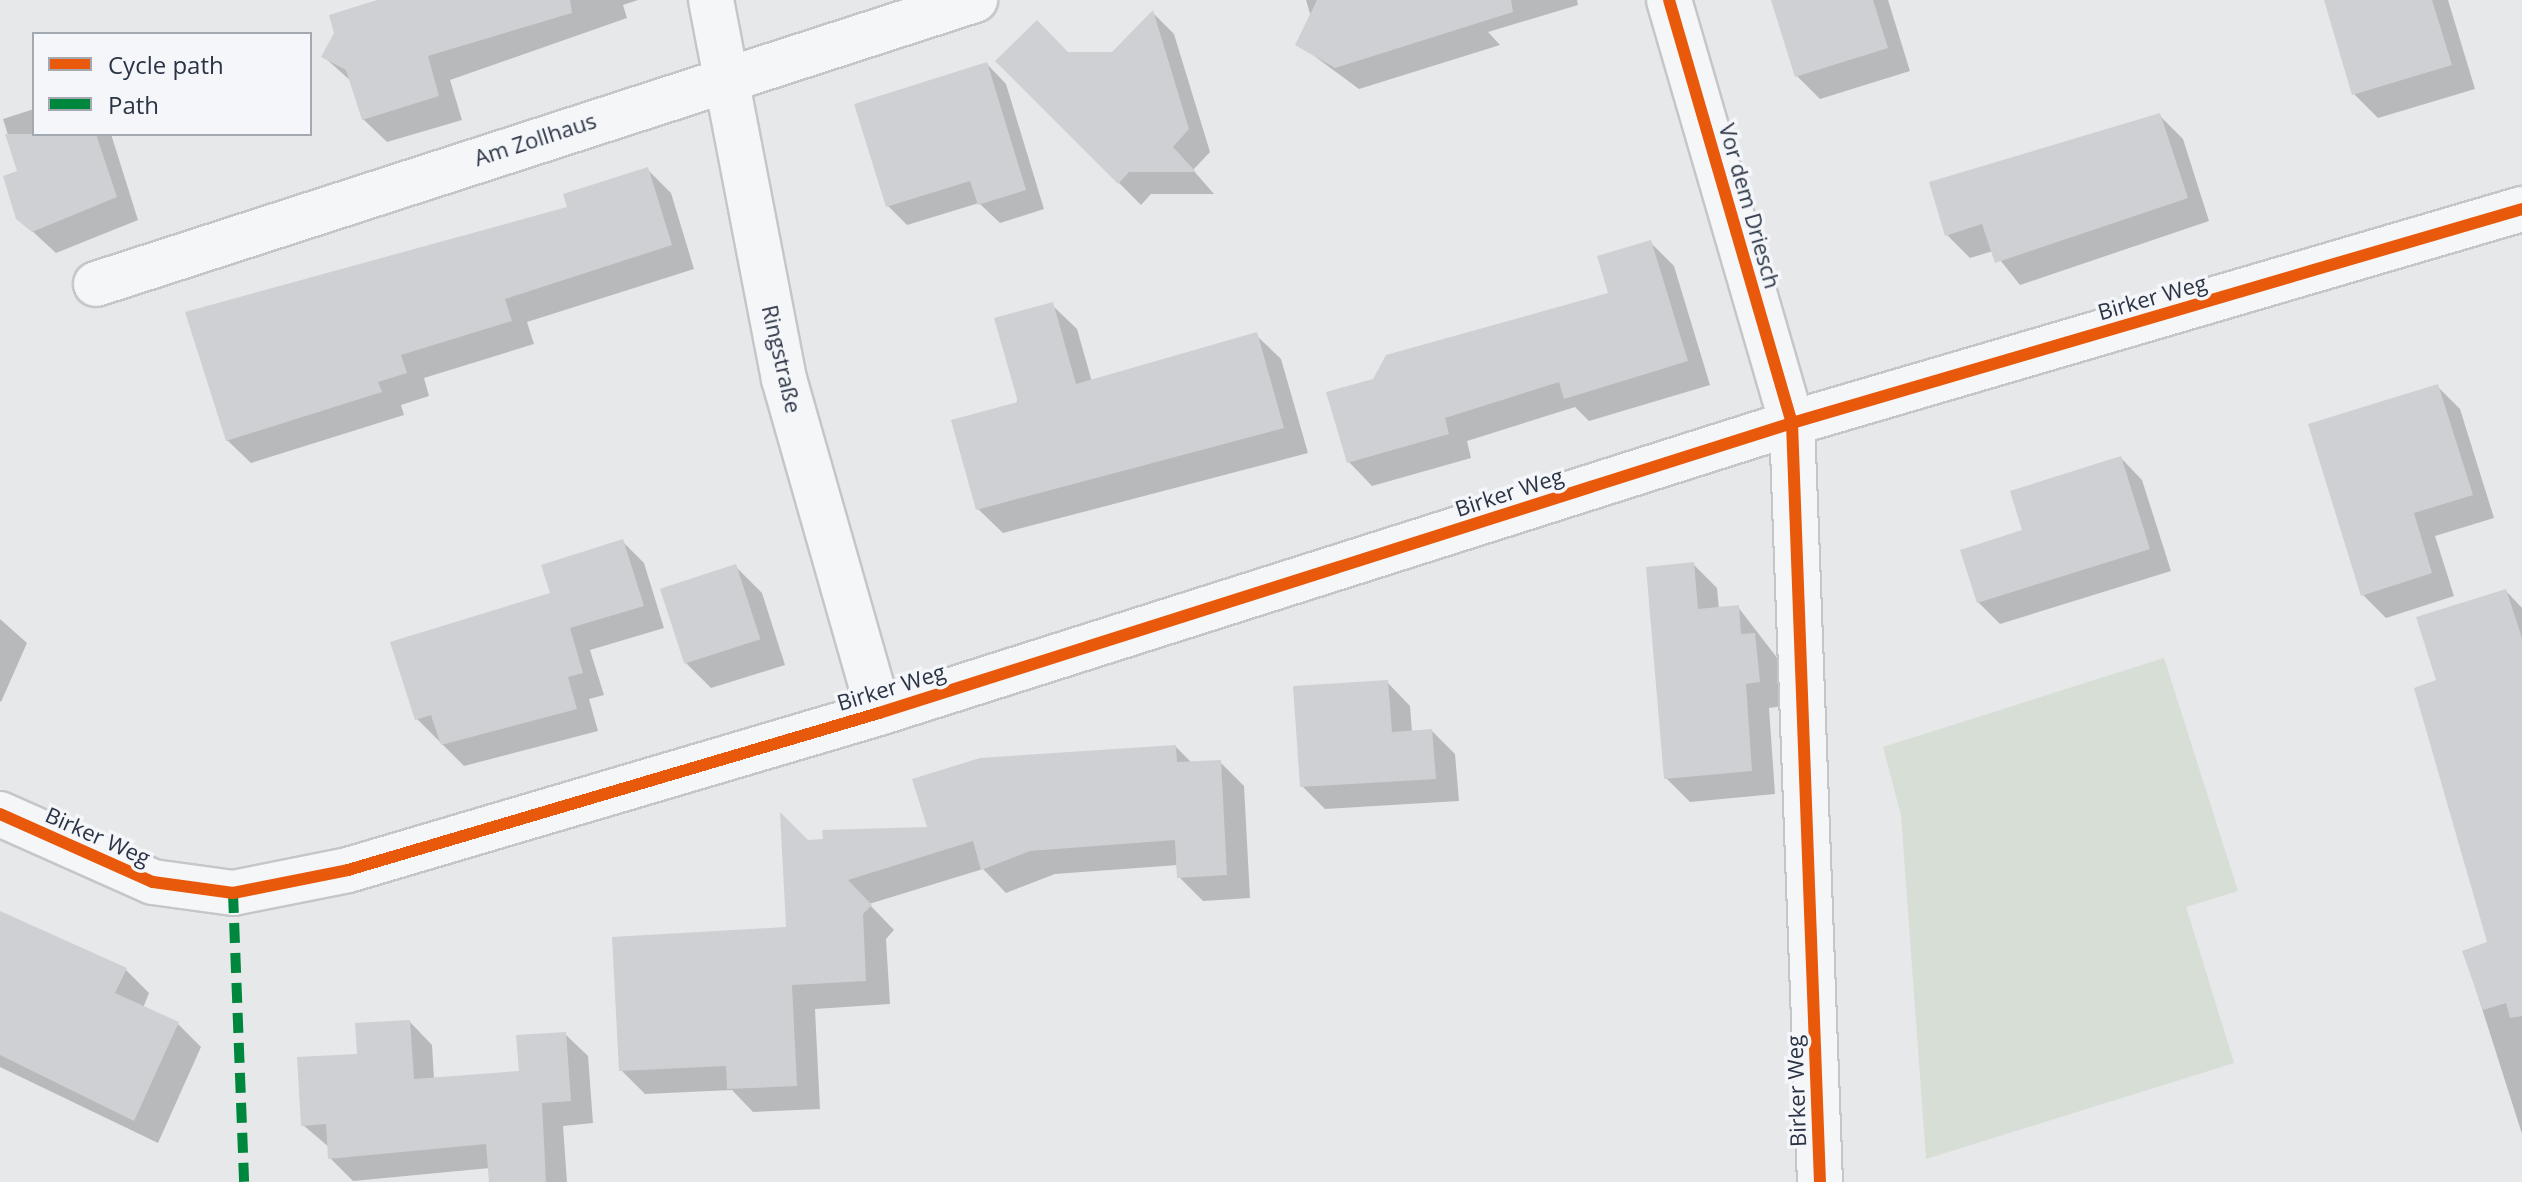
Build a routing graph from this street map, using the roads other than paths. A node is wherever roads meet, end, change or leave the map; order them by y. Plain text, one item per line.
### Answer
1 (711, 0) edge
2 (975, 0) edge
3 (1669, 0) edge
4 (722, 77) junction
5 (2522, 209) edge
6 (96, 284) dead end
7 (1792, 423) junction
8 (879, 713) junction
9 (0, 814) edge
10 (1820, 1182) edge

1 - 4 street, Ringstraße
2 - 4 street, Am Zollhaus
3 - 7 street, Vor dem Driesch
4 - 6 street, Am Zollhaus
4 - 8 street, Ringstraße
5 - 7 street, Birker Weg
7 - 8 street, Birker Weg
7 - 10 street, Birker Weg
8 - 9 street, Birker Weg

